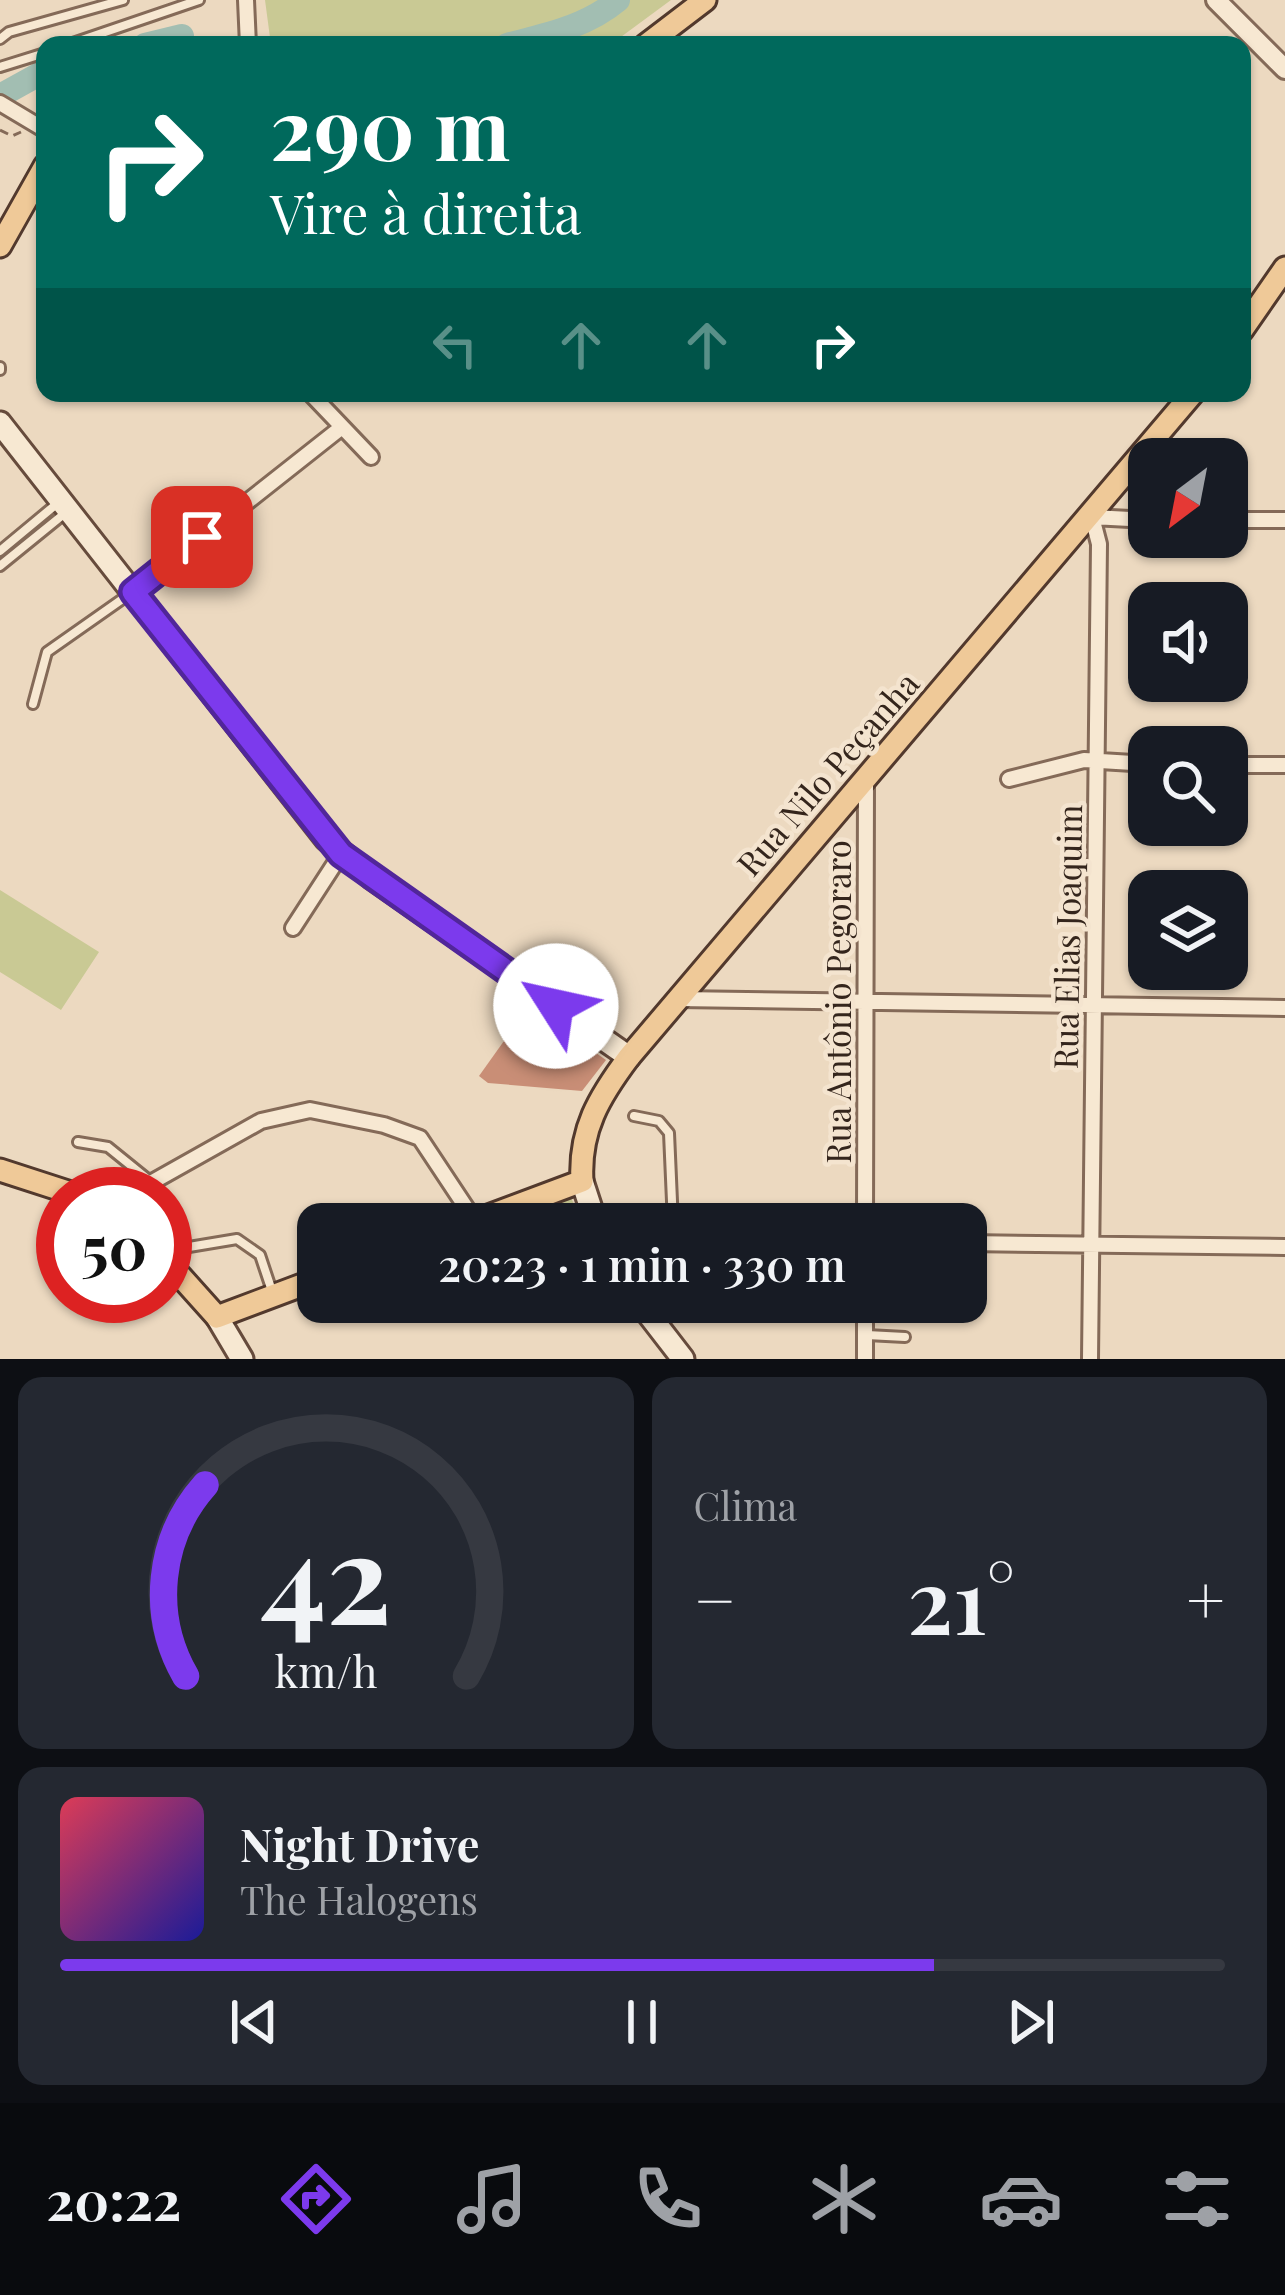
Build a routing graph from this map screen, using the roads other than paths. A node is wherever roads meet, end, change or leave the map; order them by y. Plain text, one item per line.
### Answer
1 (123, 0) edge
2 (200, 0) edge
3 (246, 0) edge
4 (705, 0) edge
5 (1216, 0) edge
6 (94, 36) edge
7 (248, 36) edge
8 (658, 36) edge
9 (0, 39) edge
10 (36, 55) edge
11 (0, 67) edge
12 (1285, 69) edge
13 (6, 106) edge
14 (36, 124) edge
15 (0, 126) edge
16 (36, 176) edge
17 (9, 207) edge
18 (0, 246) edge
19 (1285, 268) edge
20 (1251, 317) edge
21 (318, 402) edge
22 (1186, 402) edge
23 (342, 427) junction
24 (4, 437) edge
25 (371, 457) dead end
26 (64, 506) junction
27 (1091, 517) junction
28 (1128, 519) edge
29 (1248, 520) edge
30 (1285, 520) edge
31 (0, 551) edge
32 (0, 566) edge
33 (133, 592) junction
34 (33, 704) dead end
35 (1096, 764) junction
36 (1128, 764) edge
37 (1248, 765) edge
38 (1285, 765) edge
39 (1009, 779) dead end
40 (866, 780) junction
41 (341, 854) junction
42 (293, 928) dead end
43 (678, 999) junction
44 (866, 1002) junction
45 (1094, 1005) junction
46 (1285, 1008) edge
47 (629, 1057) junction
48 (634, 1116) dead end
49 (78, 1142) dead end
50 (133, 1167) edge
51 (176, 1167) edge
52 (0, 1170) edge
53 (582, 1181) junction
54 (36, 1182) edge
55 (459, 1203) edge
56 (522, 1203) edge
57 (589, 1203) edge
58 (672, 1203) edge
59 (865, 1203) edge
60 (987, 1243) edge
61 (1091, 1244) junction
62 (1285, 1247) edge
63 (192, 1249) edge
64 (192, 1287) edge
65 (297, 1288) edge
66 (274, 1296) junction
67 (217, 1317) junction
68 (655, 1323) edge
69 (866, 1323) edge
70 (866, 1335) junction
71 (905, 1337) dead end
72 (242, 1359) edge
73 (682, 1359) edge
74 (865, 1359) edge
75 (1090, 1359) edge

1 - 9 lane
2 - 6 lane
3 - 7 street
4 - 8 main road
5 - 12 street
10 - 11 lane
13 - 14 street
13 - 15 lane
16 - 17 main road
17 - 18 main road
19 - 20 main road
21 - 23 street
22 - 27 main road, Rua Nilo Peçanha
23 - 25 street
23 - 33 street
24 - 26 main road
26 - 31 lane
26 - 32 lane
26 - 33 main road
27 - 28 street
27 - 35 street, Rua Elias Joaquim
27 - 40 main road, Rua Nilo Peçanha
29 - 30 street
33 - 34 lane
33 - 41 main road
35 - 36 street
35 - 39 street
35 - 45 street, Rua Elias Joaquim
37 - 38 street
40 - 43 main road, Rua Nilo Peçanha
40 - 44 street, Rua Antônio Pegoraro
41 - 42 street
41 - 47 main road
43 - 44 street
43 - 47 main road, Rua Nilo Peçanha
44 - 45 street
44 - 59 street, Rua Antônio Pegoraro
45 - 46 street
45 - 61 street, Rua Elias Joaquim
47 - 53 main road, Rua Nilo Peçanha
48 - 58 lane
49 - 50 lane
51 - 55 street
52 - 54 main road
53 - 56 main road
53 - 57 main road, Rua Nilo Peçanha
60 - 61 street
61 - 62 street
61 - 75 street, Rua Elias Joaquim
63 - 66 lane
64 - 67 main road
65 - 66 main road
66 - 67 main road
67 - 72 main road
68 - 73 main road
69 - 70 street
70 - 71 lane
70 - 74 street

